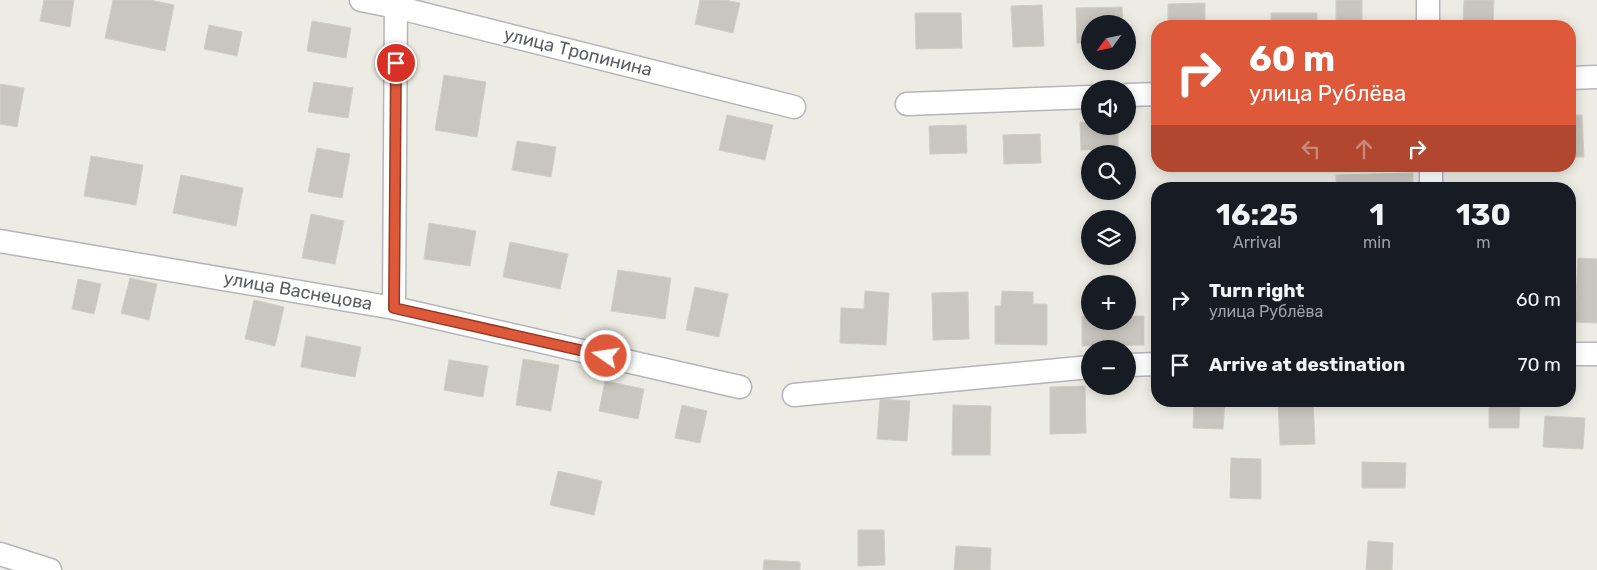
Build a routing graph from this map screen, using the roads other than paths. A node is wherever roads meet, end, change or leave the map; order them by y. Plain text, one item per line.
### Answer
1 (361, 0) edge
2 (1428, 0) edge
3 (396, 4) edge
4 (1428, 20) edge
5 (1597, 77) edge
6 (1576, 78) edge
7 (1151, 94) edge
8 (1136, 95) edge
9 (1081, 97) edge
10 (907, 104) dead end
11 (794, 107) dead end
12 (0, 241) edge
13 (394, 308) junction
14 (1576, 354) edge
15 (1597, 354) edge
16 (1151, 364) edge
17 (1136, 365) edge
18 (1081, 368) edge
19 (740, 387) dead end
20 (794, 395) dead end
21 (0, 554) edge
22 (50, 570) edge

1 - 3 street, улица Тропинина
2 - 4 street
3 - 11 street, улица Тропинина
3 - 13 street
5 - 6 street
7 - 8 street
9 - 10 street
12 - 13 street, улица Васнецова
13 - 19 street, улица Васнецова
14 - 15 street
16 - 17 street
18 - 20 street
21 - 22 street

